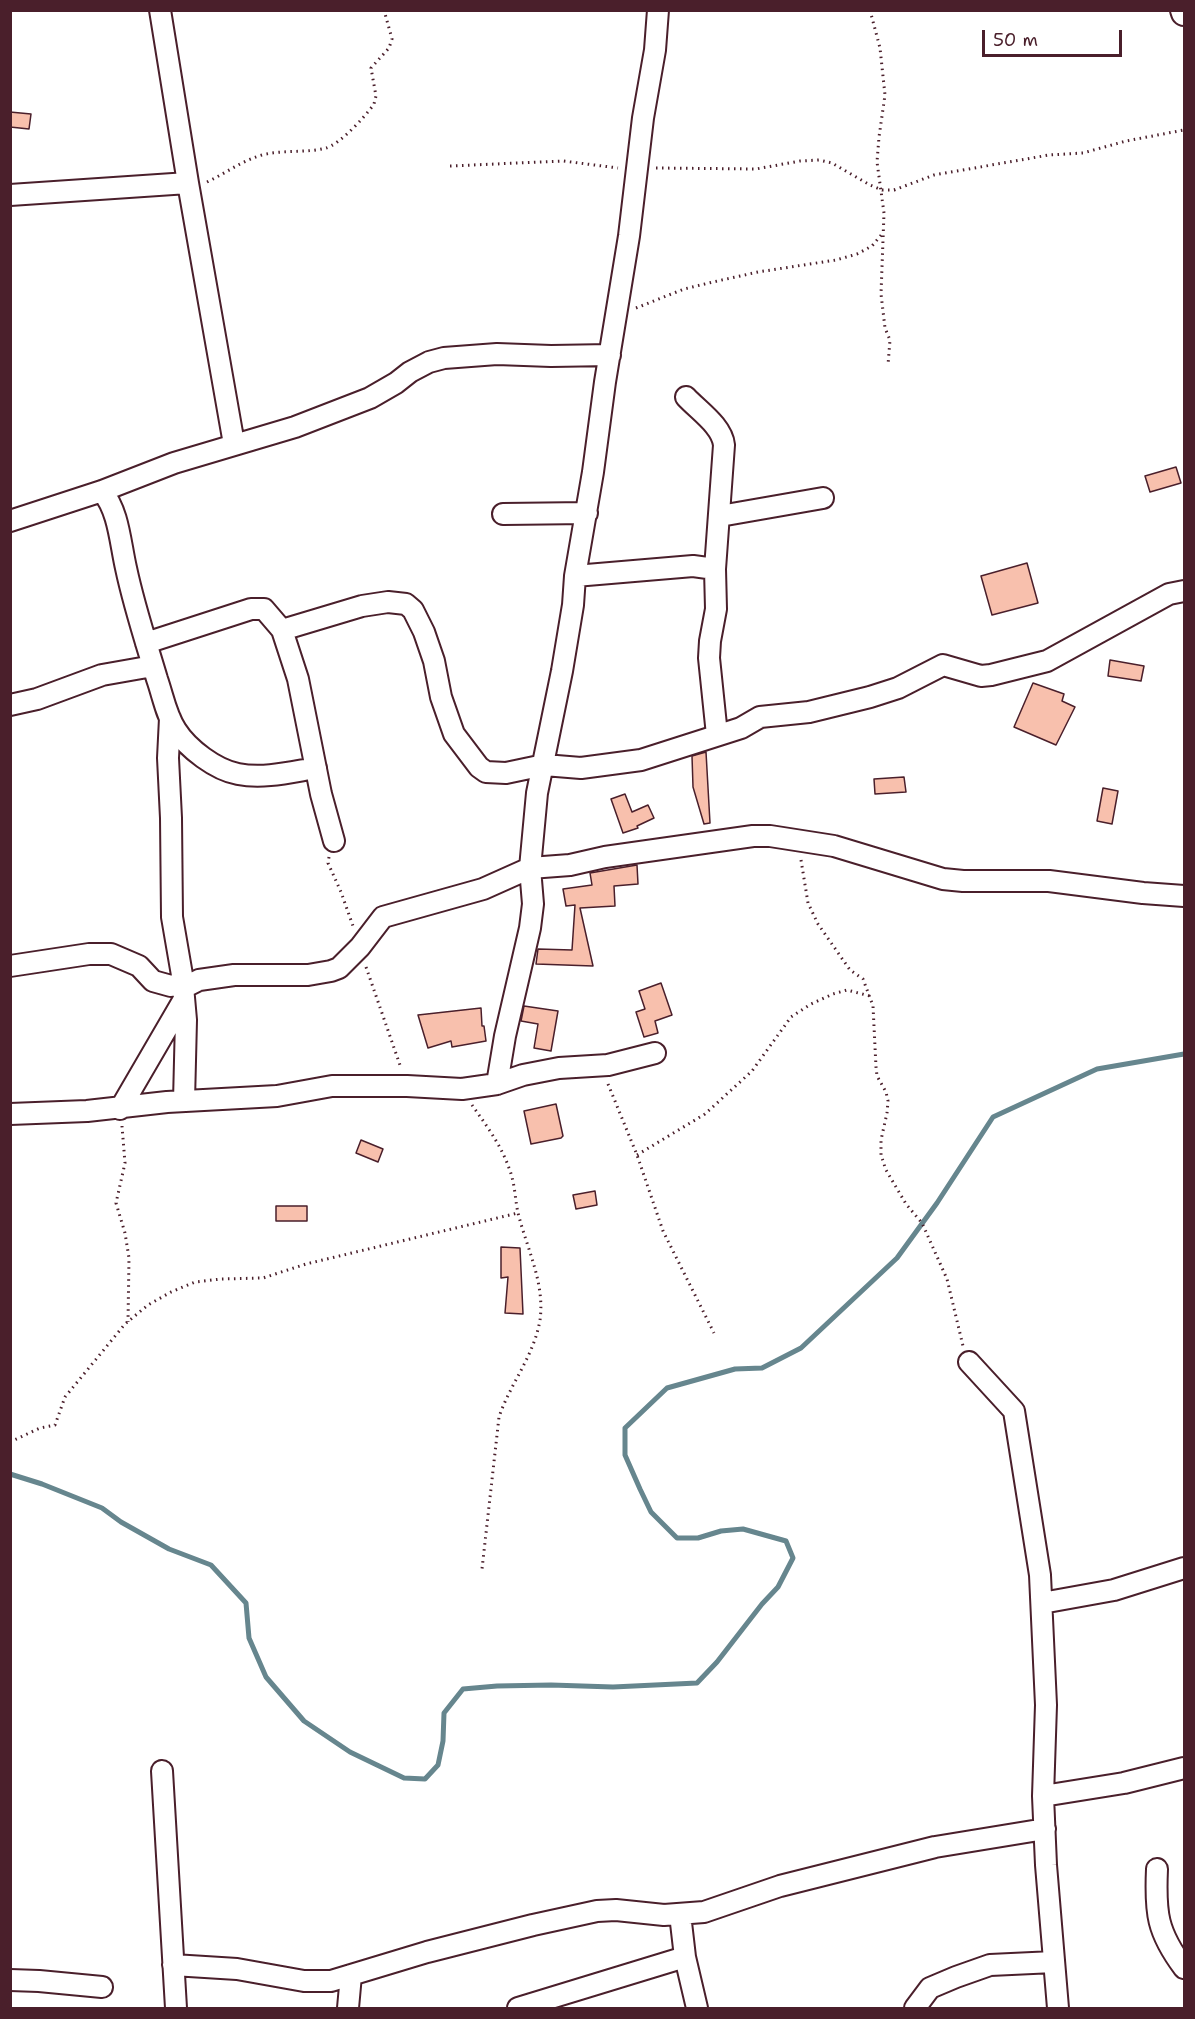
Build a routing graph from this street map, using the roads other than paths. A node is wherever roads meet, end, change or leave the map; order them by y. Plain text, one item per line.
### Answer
1 (160, 10) edge
2 (658, 10) edge
3 (188, 185) junction
4 (10, 195) edge
5 (610, 355) junction
6 (686, 397) dead end
7 (234, 444) junction
8 (102, 491) junction
9 (823, 498) dead end
10 (587, 513) junction
11 (503, 514) dead end
12 (720, 516) junction
13 (10, 521) edge
14 (715, 569) junction
15 (575, 576) junction
16 (1185, 591) edge
17 (282, 630) junction
18 (146, 643) junction
19 (153, 666) junction
20 (10, 705) edge
21 (170, 718) junction
22 (717, 735) junction
23 (544, 765) junction
24 (316, 768) junction
25 (334, 841) dead end
26 (530, 868) junction
27 (1185, 896) edge
28 (10, 966) edge
29 (183, 990) junction
30 (655, 1053) dead end
31 (497, 1084) junction
32 (184, 1101) junction
33 (120, 1109) junction
34 (10, 1114) edge
35 (969, 1362) road end
36 (1185, 1568) edge
37 (1042, 1603) junction
38 (1185, 1768) edge
39 (162, 1771) dead end
40 (1043, 1796) junction
41 (1045, 1829) junction
42 (1157, 1869) dead end
43 (680, 1914) junction
44 (685, 1958) junction
45 (1054, 1962) junction
46 (173, 1965) junction
47 (1185, 1968) edge
48 (351, 1975) junction
49 (10, 1980) edge
50 (102, 1987) dead end
51 (176, 2008) edge
52 (348, 2008) edge
53 (518, 2008) edge
54 (697, 2008) edge
55 (915, 2008) edge
56 (1058, 2008) edge

1 - 3 street
2 - 5 street
3 - 4 street
3 - 7 street
5 - 7 street
5 - 10 street
6 - 12 street
7 - 8 street
8 - 13 street
8 - 18 street
9 - 12 street
10 - 11 street
10 - 15 street
12 - 14 street
14 - 15 street
14 - 22 street
15 - 23 street
16 - 22 street
17 - 18 street
17 - 23 street
17 - 24 street
18 - 19 street
19 - 20 street
19 - 21 street
21 - 24 street
21 - 29 street
22 - 23 street
23 - 26 street
24 - 25 street
26 - 27 street
26 - 29 street
26 - 31 street
28 - 29 street
29 - 32 street
29 - 33 street
30 - 31 street
31 - 32 street
32 - 33 street
33 - 34 street
35 - 37 street
36 - 37 street
37 - 40 street
38 - 40 street
39 - 46 street
40 - 41 street
41 - 43 street
41 - 45 street
42 - 47 street
43 - 44 street
43 - 48 street
44 - 53 street
44 - 54 street
45 - 55 street
45 - 56 street
46 - 48 street
46 - 51 street
48 - 52 street
49 - 50 street

